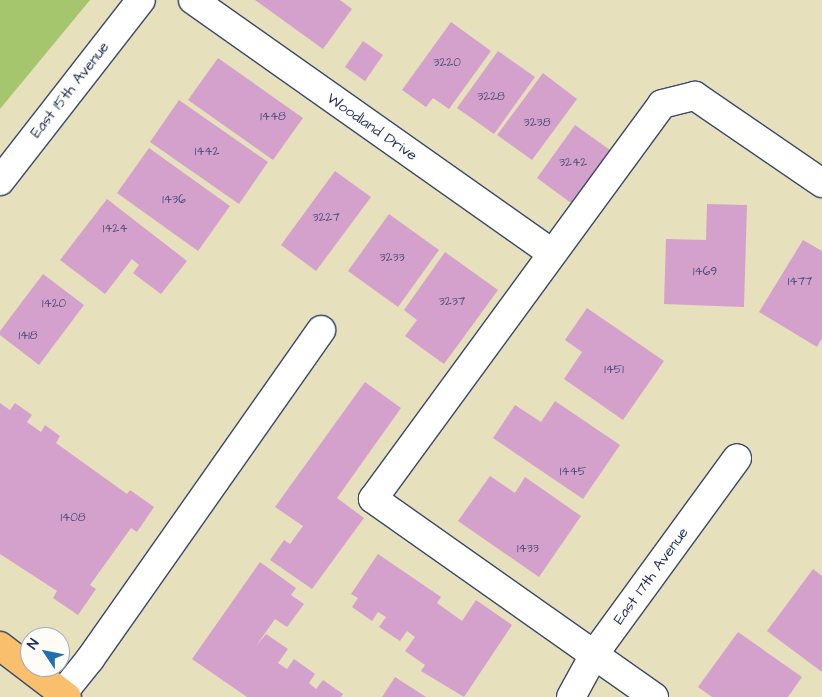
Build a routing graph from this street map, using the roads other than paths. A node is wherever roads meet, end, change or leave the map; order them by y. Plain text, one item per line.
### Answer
1 (141, 0) edge
2 (192, 0) edge
3 (0, 181) edge
4 (822, 183) edge
5 (551, 253) junction
6 (322, 330) dead end
7 (737, 458) dead end
8 (0, 646) edge
9 (596, 653) junction
10 (64, 695) edge
11 (571, 697) edge
12 (654, 697) edge

1 - 3 street, East 15th Avenue
2 - 5 street, Woodland Drive
4 - 5 street
5 - 9 street
6 - 10 street
7 - 9 street, East 17th Avenue
8 - 10 main road
9 - 11 street, East 17th Avenue
9 - 12 street

